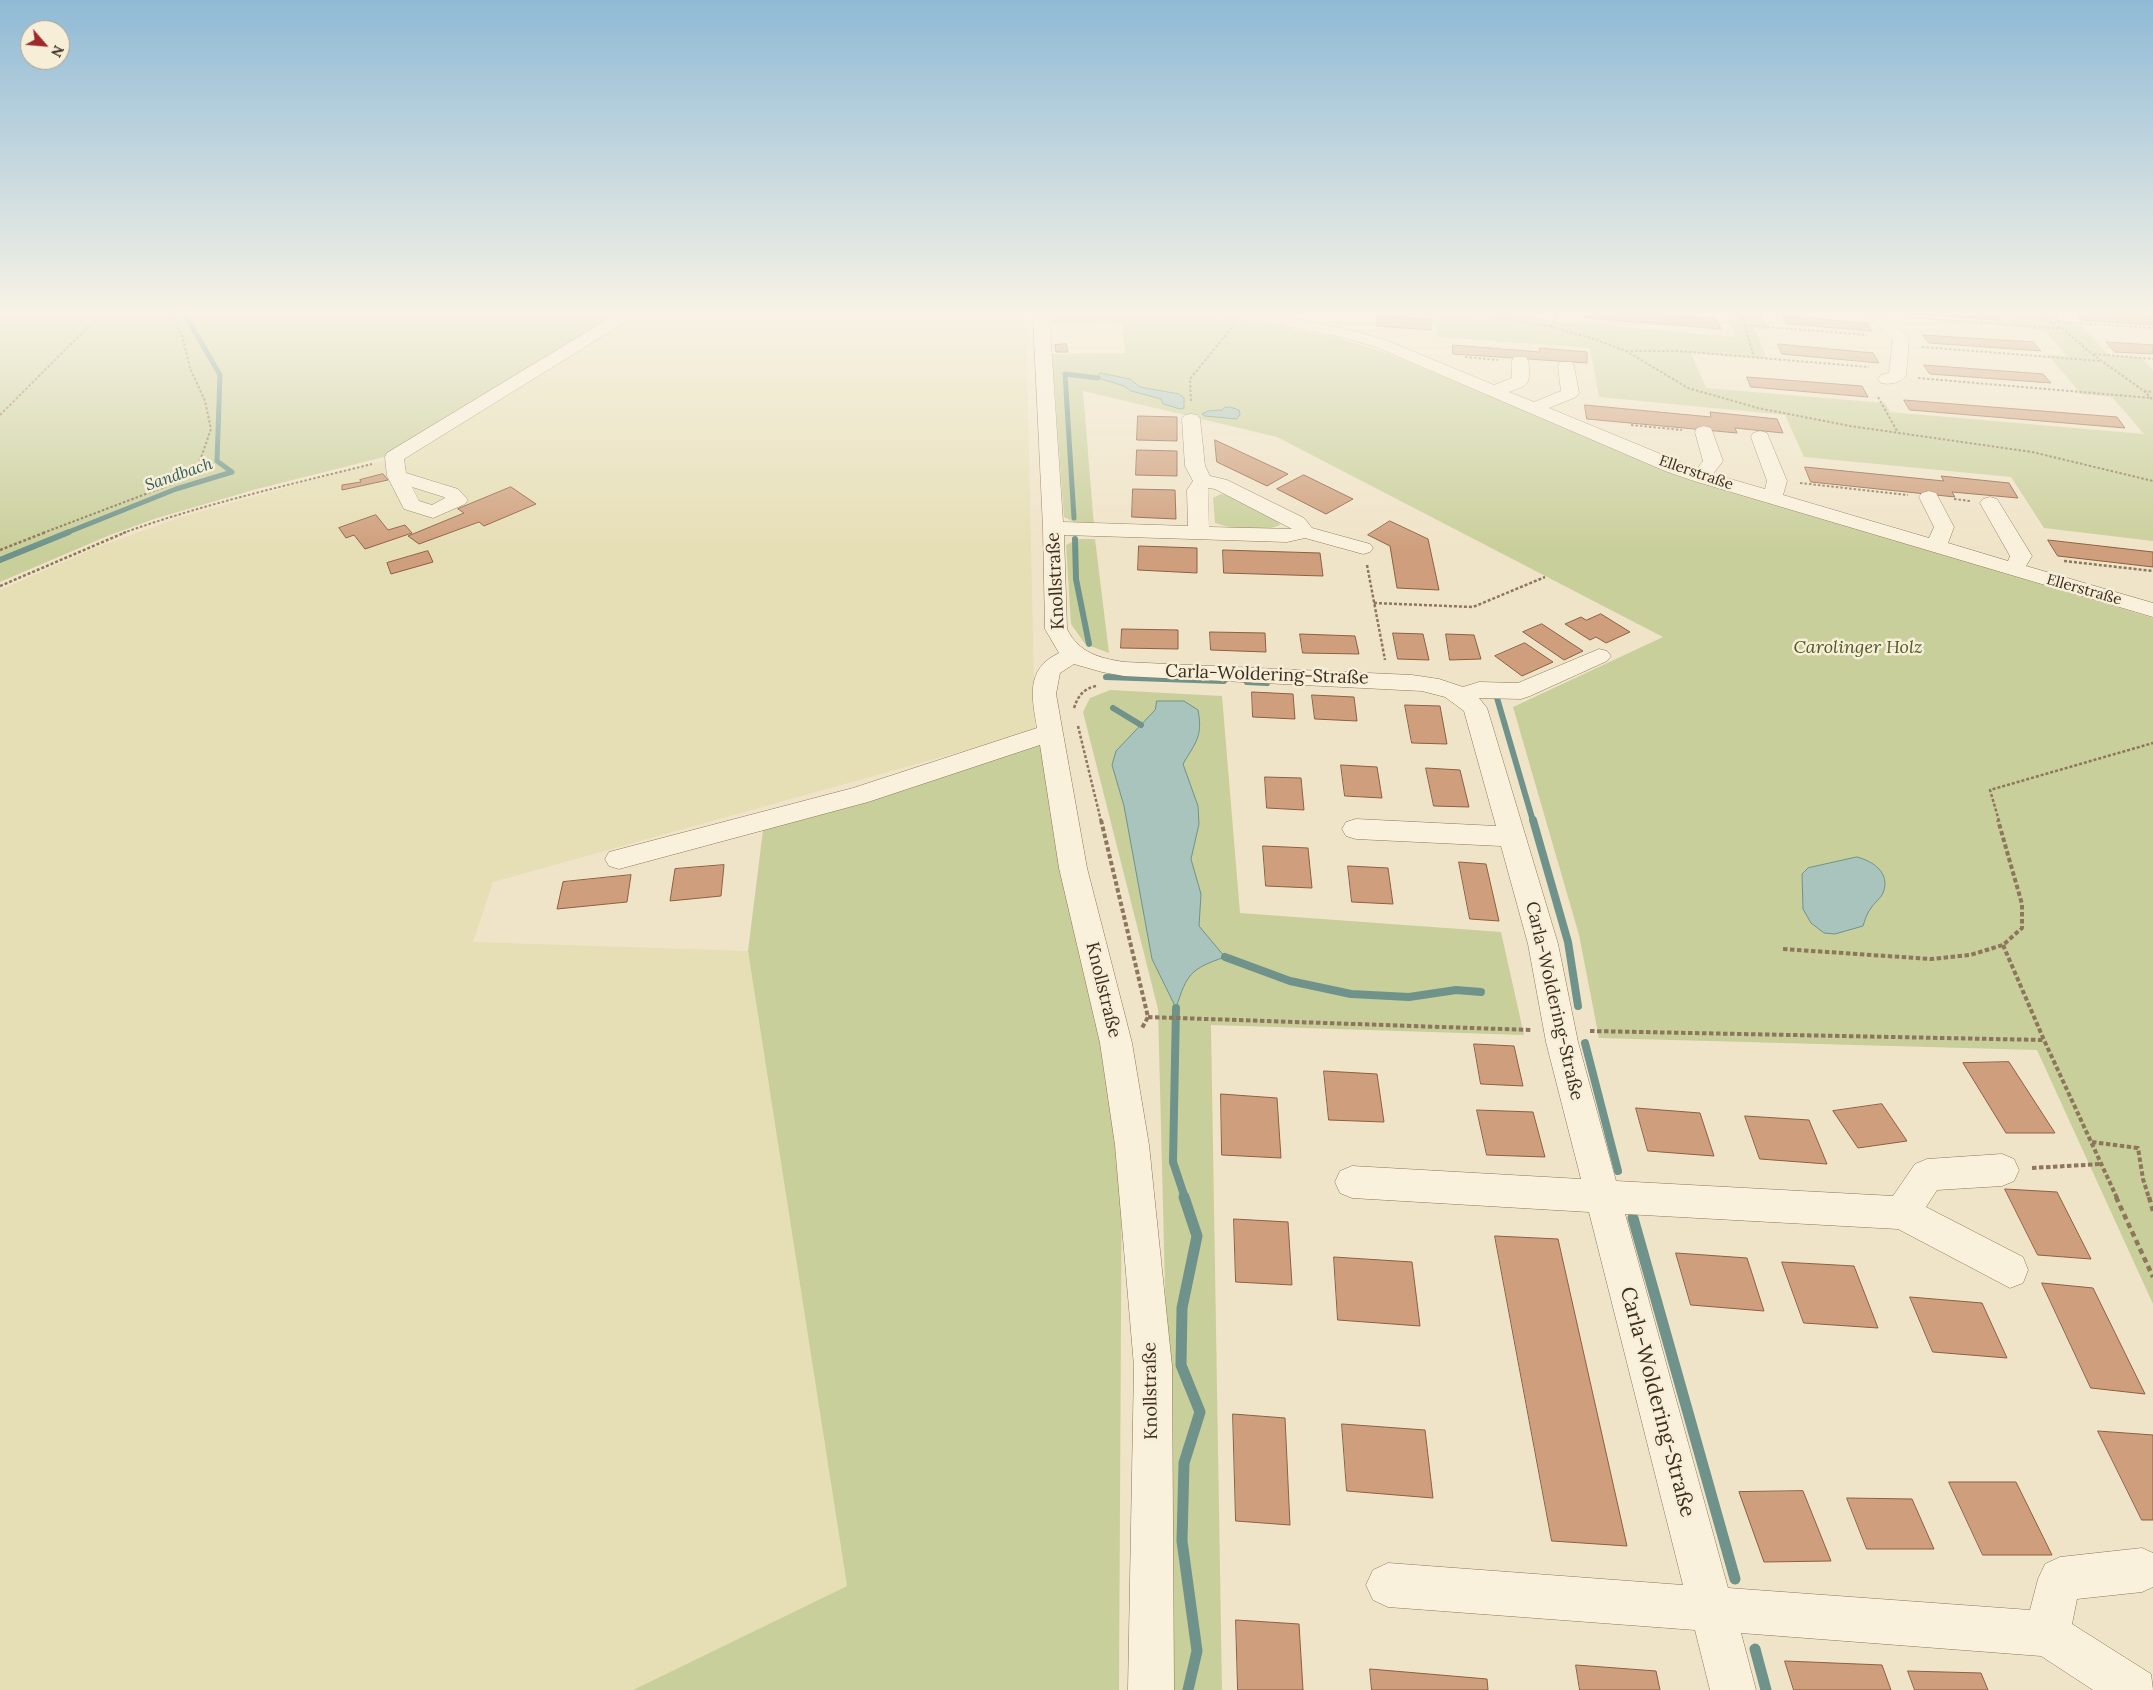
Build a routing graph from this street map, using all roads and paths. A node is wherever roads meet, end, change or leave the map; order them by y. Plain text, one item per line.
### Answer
1 (23, 392) edge
2 (200, 392) edge
3 (509, 392) edge
4 (1045, 392) edge
5 (1190, 392) edge
6 (1497, 392) edge
7 (1570, 392) edge
8 (1699, 392) edge
9 (1876, 392) edge
10 (2082, 392) edge
11 (2145, 392) edge
12 (2150, 398) junction
13 (2153, 400) edge
14 (1535, 408) junction
15 (0, 415) edge
16 (1191, 419) joint
17 (1704, 432) joint
18 (1897, 432) junction
19 (1598, 435) junction
20 (1760, 437) dead end
21 (395, 467) joint
22 (1701, 477) junction
23 (1203, 481) junction
24 (2153, 481) edge
25 (1774, 489) junction
26 (1929, 497) junction
27 (1990, 503) joint
28 (1053, 528) junction
29 (1199, 532) junction
30 (1305, 532) junction
31 (1936, 547) junction
32 (1363, 548) joint
33 (0, 550) edge
34 (2018, 562) junction
35 (2153, 571) edge
36 (1545, 577) dead end
37 (0, 586) edge
38 (1374, 603) junction
39 (2153, 610) edge
40 (1073, 655) junction
41 (1599, 656) dead end
42 (1389, 680) junction
43 (1098, 686) dead end
44 (1462, 695) junction
45 (1068, 724) junction
46 (2153, 744) edge
47 (1356, 829) dead end
48 (1513, 837) junction
49 (619, 859) dead end
50 (2003, 945) junction
51 (1783, 949) dead end
52 (1148, 1017) junction
53 (1559, 1030) junction
54 (2044, 1040) junction
55 (1116, 1044) junction
56 (2092, 1142) junction
57 (2101, 1164) junction
58 (2002, 1170) joint
59 (1352, 1182) dead end
60 (1602, 1195) junction
61 (2153, 1211) edge
62 (1902, 1213) junction
63 (2010, 1270) dead end
64 (2153, 1277) edge
65 (2142, 1570) dead end
66 (1388, 1585) dead end
67 (1712, 1609) junction
68 (2047, 1634) junction
69 (1151, 1690) edge
70 (1733, 1690) edge
71 (2135, 1690) edge

1 - 15 path
2 - 33 path
3 - 21 street
4 - 28 street, Knollstraße
5 - 16 path
6 - 14 street, Ellerstraße
7 - 14 street
8 - 18 path
9 - 18 path
10 - 12 path
11 - 12 path
12 - 13 path
14 - 19 street, Ellerstraße
16 - 23 street
17 - 19 path
17 - 22 street
18 - 24 path
19 - 22 street, Ellerstraße
20 - 25 street
21 - 37 path
22 - 25 street, Ellerstraße
23 - 29 street
23 - 30 street
25 - 26 path
25 - 31 street, Ellerstraße
26 - 27 path
26 - 31 street
27 - 34 street
28 - 29 street
28 - 40 street, Knollstraße
29 - 30 street
30 - 32 street
31 - 34 street, Ellerstraße
32 - 38 path
34 - 35 path
34 - 39 street, Ellerstraße
36 - 38 path
38 - 42 path
40 - 42 street, Carla-Woldering-Straße
40 - 45 street, Knollstraße
41 - 44 street
42 - 44 street, Carla-Woldering-Straße
43 - 45 path
44 - 48 street, Carla-Woldering-Straße
45 - 49 street
45 - 52 path
45 - 55 street, Knollstraße
46 - 50 path
47 - 48 street
48 - 53 street, Carla-Woldering-Straße
50 - 51 path
50 - 54 path
52 - 53 path
52 - 55 path
53 - 54 path
53 - 60 street, Carla-Woldering-Straße
54 - 56 path
55 - 69 street, Knollstraße
56 - 57 path
56 - 61 path
57 - 58 path
57 - 64 path
58 - 62 street
59 - 60 street
60 - 62 street
60 - 67 street, Carla-Woldering-Straße
62 - 63 street
65 - 68 street
66 - 67 street
67 - 68 street
67 - 70 street, Carla-Woldering-Straße
68 - 71 street

